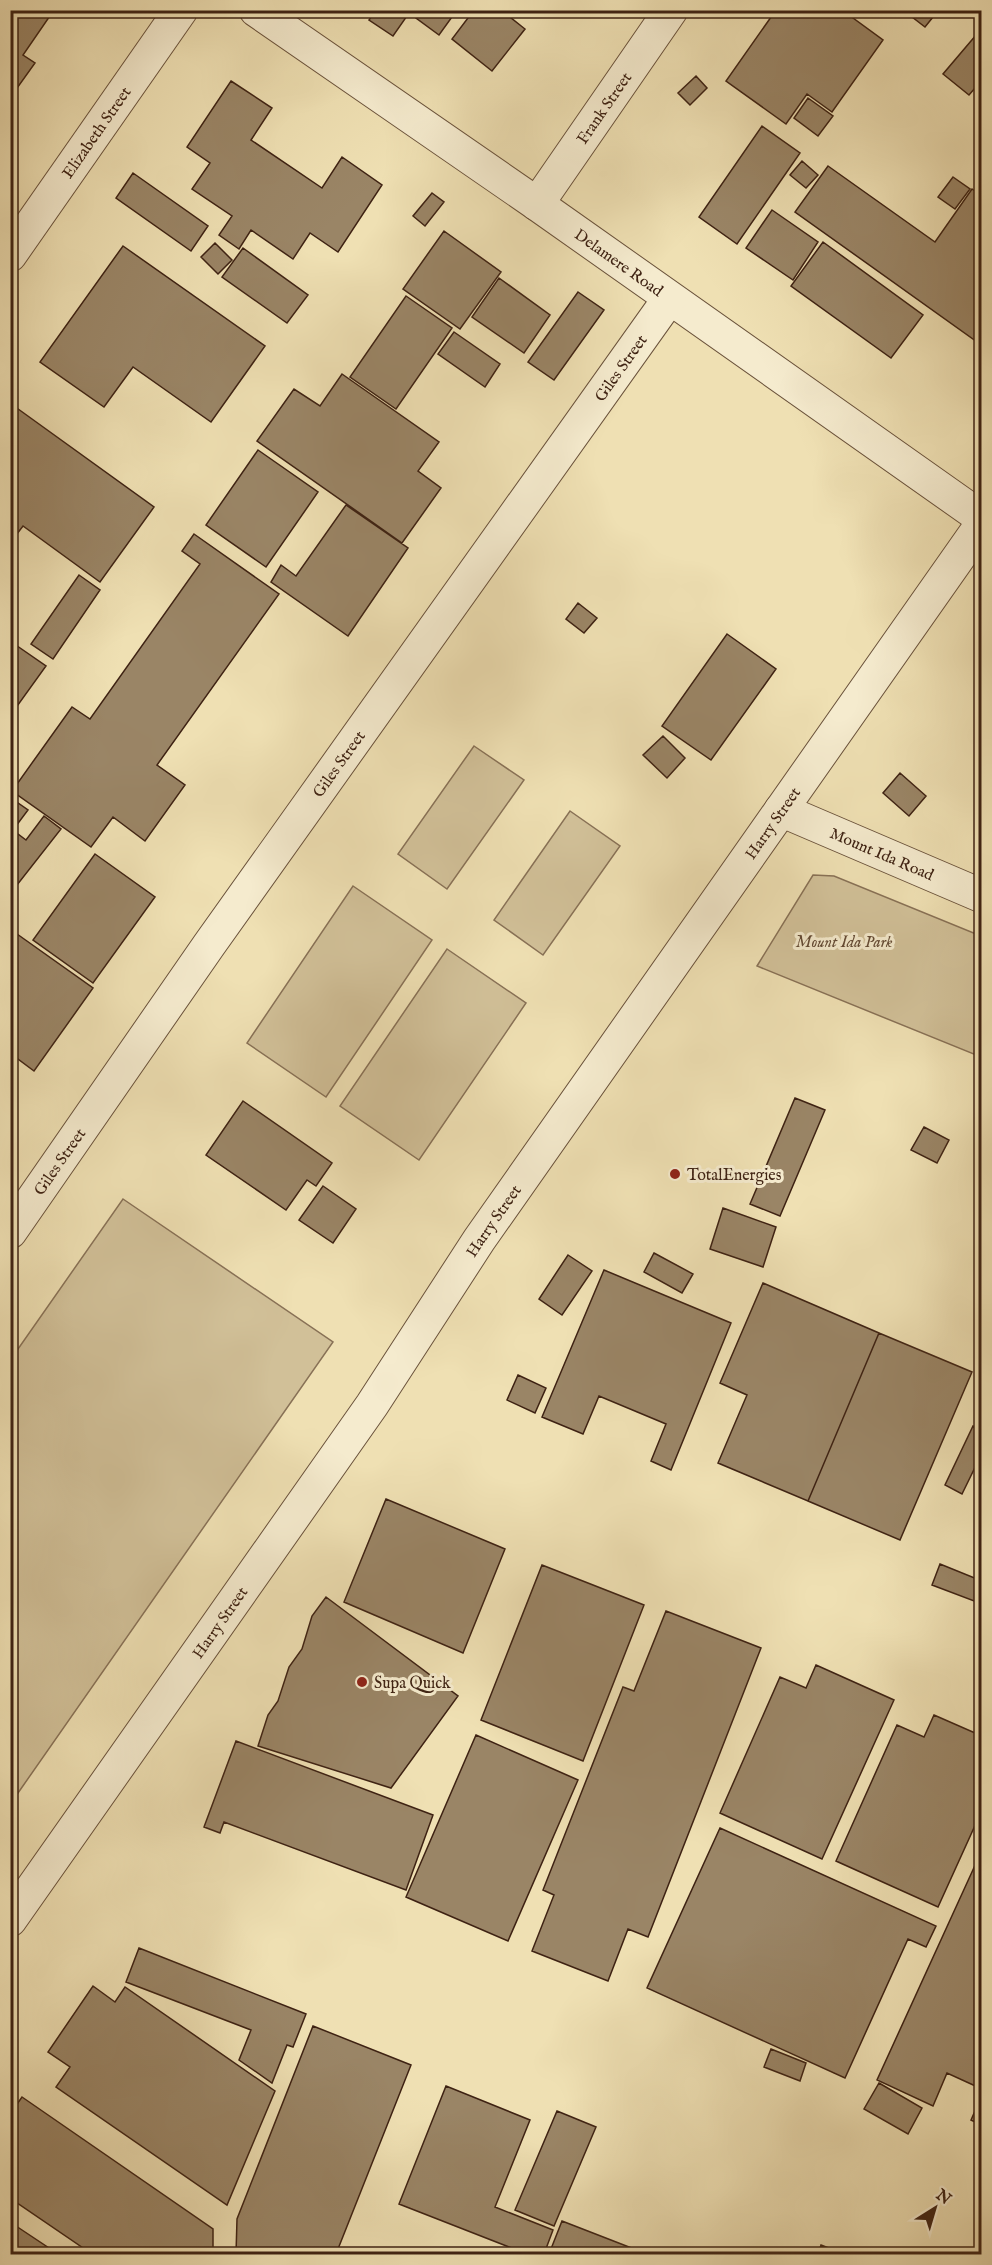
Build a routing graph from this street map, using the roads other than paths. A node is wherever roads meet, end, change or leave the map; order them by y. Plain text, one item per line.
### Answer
1 (181, 10) edge
2 (256, 10) edge
3 (671, 10) edge
4 (537, 204) junction
5 (10, 255) edge
6 (669, 299) junction
7 (981, 518) edge
8 (981, 524) edge
9 (781, 810) junction
10 (981, 896) edge
11 (10, 1232) edge
12 (10, 1920) edge

1 - 5 street, Elizabeth Street
2 - 4 street, Delamere Road
3 - 4 street, Frank Street
4 - 6 street, Delamere Road
6 - 7 street, Delamere Road
6 - 11 street, Giles Street
8 - 9 street, Harry Street
9 - 10 street, Mount Ida Road
9 - 12 street, Harry Street

